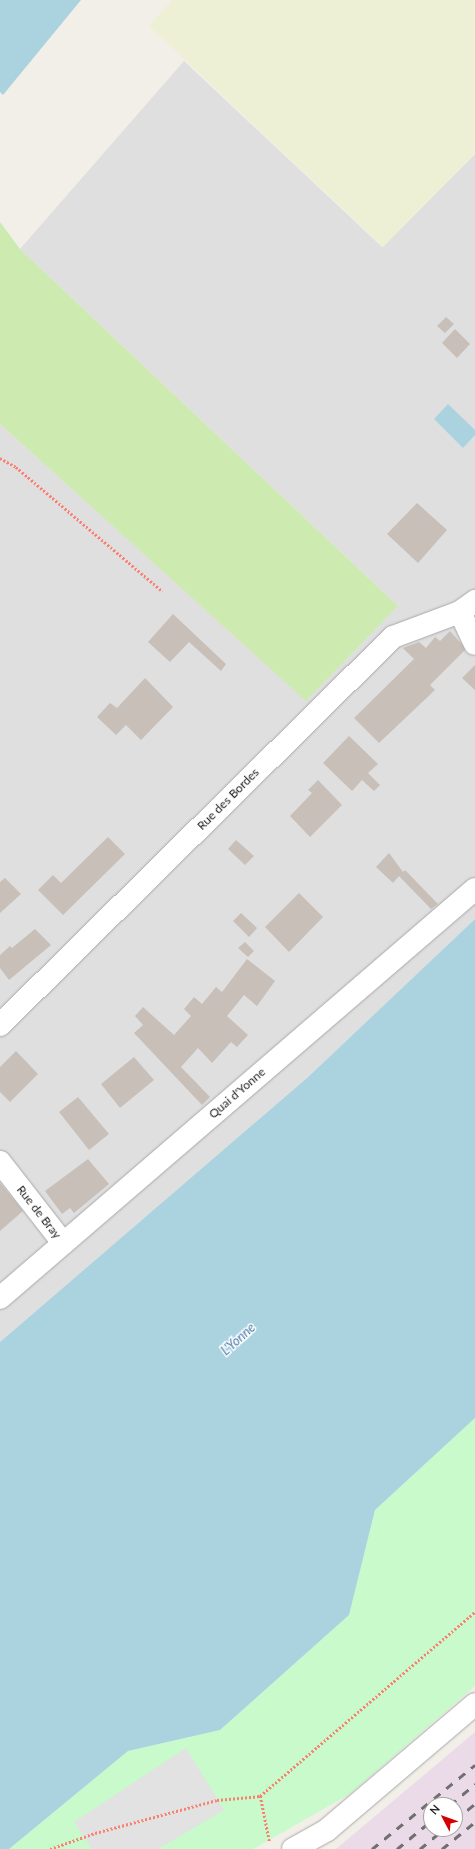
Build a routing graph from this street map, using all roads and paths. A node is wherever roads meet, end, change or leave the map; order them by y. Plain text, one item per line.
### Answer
1 (0, 458) edge
2 (162, 592) dead end
3 (467, 606) edge
4 (475, 644) edge
5 (475, 889) edge
6 (0, 1025) edge
7 (0, 1162) edge
8 (63, 1243) junction
9 (0, 1298) edge
10 (475, 1612) edge
11 (475, 1704) edge
12 (260, 1796) junction
13 (50, 1849) edge
14 (270, 1849) edge
15 (292, 1849) edge

1 - 2 path
3 - 4 street
3 - 6 street, Rue des Bordes
5 - 8 street, Quai d'Yonne
7 - 8 street, Rue de Bray
8 - 9 street, Quai d'Yonne
10 - 12 path
11 - 15 street
12 - 13 path
12 - 14 path

